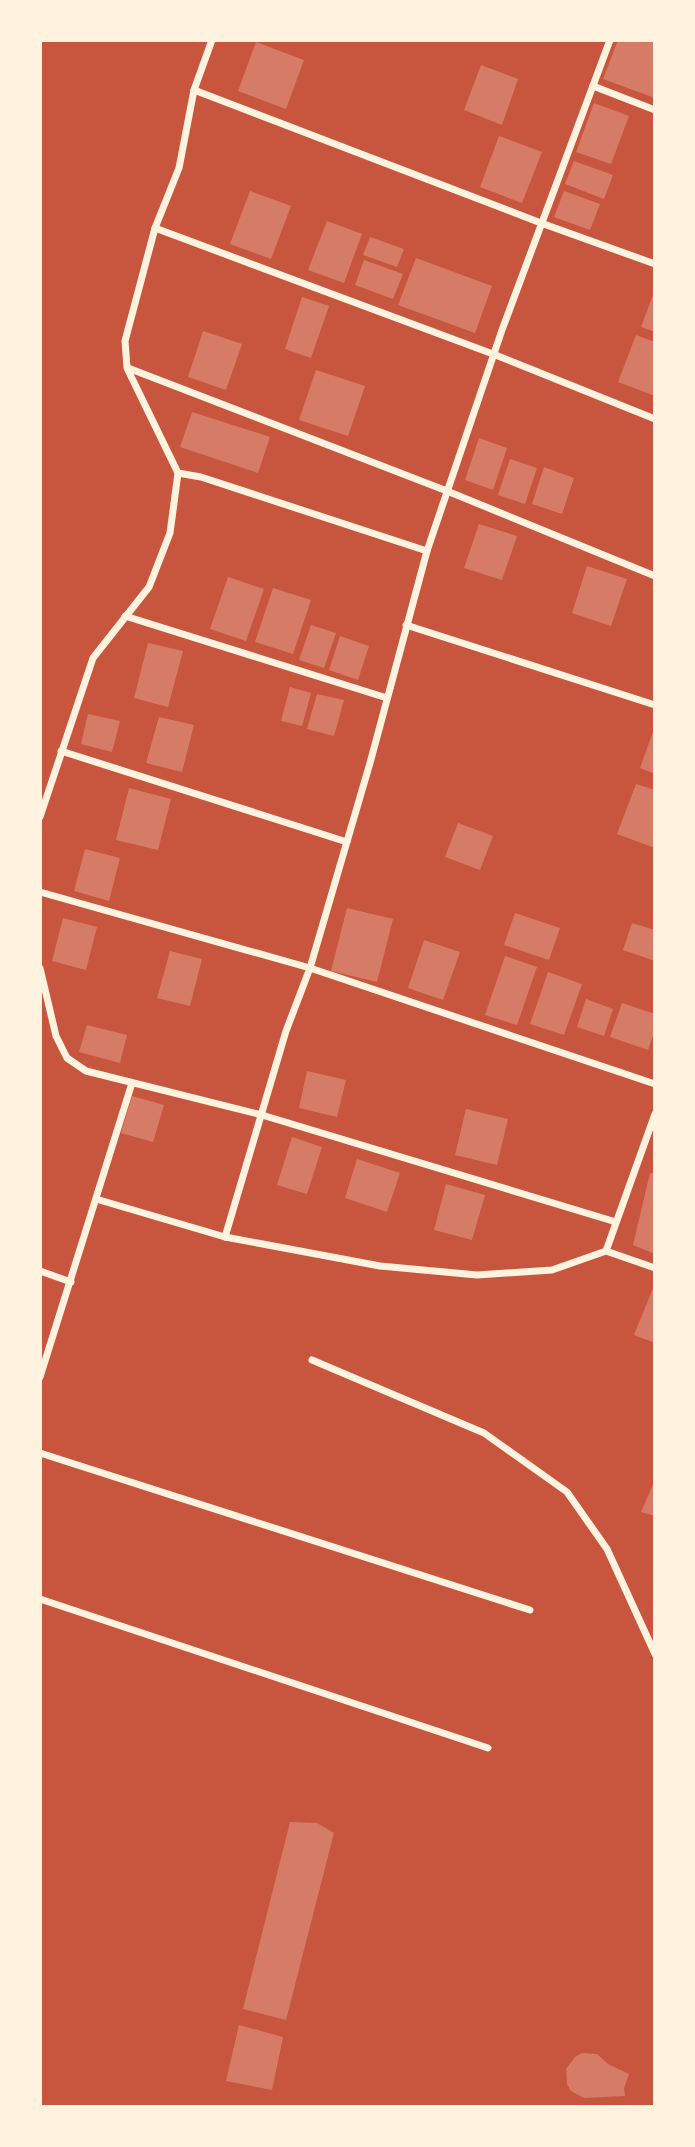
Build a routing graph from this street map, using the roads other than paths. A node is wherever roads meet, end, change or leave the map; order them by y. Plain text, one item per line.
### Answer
1 (212, 40) edge
2 (610, 40) edge
3 (593, 86) junction
4 (194, 90) junction
5 (655, 110) edge
6 (541, 223) junction
7 (155, 228) junction
8 (655, 264) edge
9 (493, 354) junction
10 (127, 368) junction
11 (655, 419) edge
12 (178, 472) junction
13 (447, 491) junction
14 (427, 551) junction
15 (655, 576) edge
16 (125, 616) junction
17 (406, 625) junction
18 (387, 698) junction
19 (655, 705) edge
20 (61, 751) junction
21 (40, 817) edge
22 (347, 842) junction
23 (40, 892) edge
24 (40, 968) edge
25 (310, 968) junction
26 (132, 1083) junction
27 (655, 1084) edge
28 (655, 1114) edge
29 (262, 1115) junction
30 (96, 1199) junction
31 (616, 1222) junction
32 (225, 1237) junction
33 (606, 1251) junction
34 (655, 1268) edge
35 (40, 1271) edge
36 (71, 1282) junction
37 (312, 1360) dead end
38 (40, 1377) edge
39 (40, 1453) edge
40 (40, 1599) edge
41 (530, 1610) dead end
42 (655, 1654) edge
43 (488, 1748) dead end

1 - 4 street
2 - 3 street
3 - 5 street
3 - 6 street
4 - 6 street
4 - 7 street
6 - 8 street
6 - 9 street
7 - 9 street
7 - 10 street
9 - 11 street
9 - 13 street
10 - 12 street
10 - 13 street
12 - 14 street
12 - 16 street
13 - 14 street
13 - 15 street
14 - 17 street
16 - 18 street
16 - 20 street
17 - 18 street
17 - 19 street
18 - 22 street
20 - 21 street
20 - 22 street
22 - 25 street
23 - 25 street
24 - 26 street
25 - 27 street
25 - 29 street
26 - 29 street
26 - 30 street
28 - 31 street
29 - 31 street
29 - 32 street
30 - 32 street
30 - 36 street
31 - 33 street
32 - 33 street
33 - 34 street
35 - 36 street
36 - 38 street
37 - 42 street
39 - 41 street
40 - 43 street

